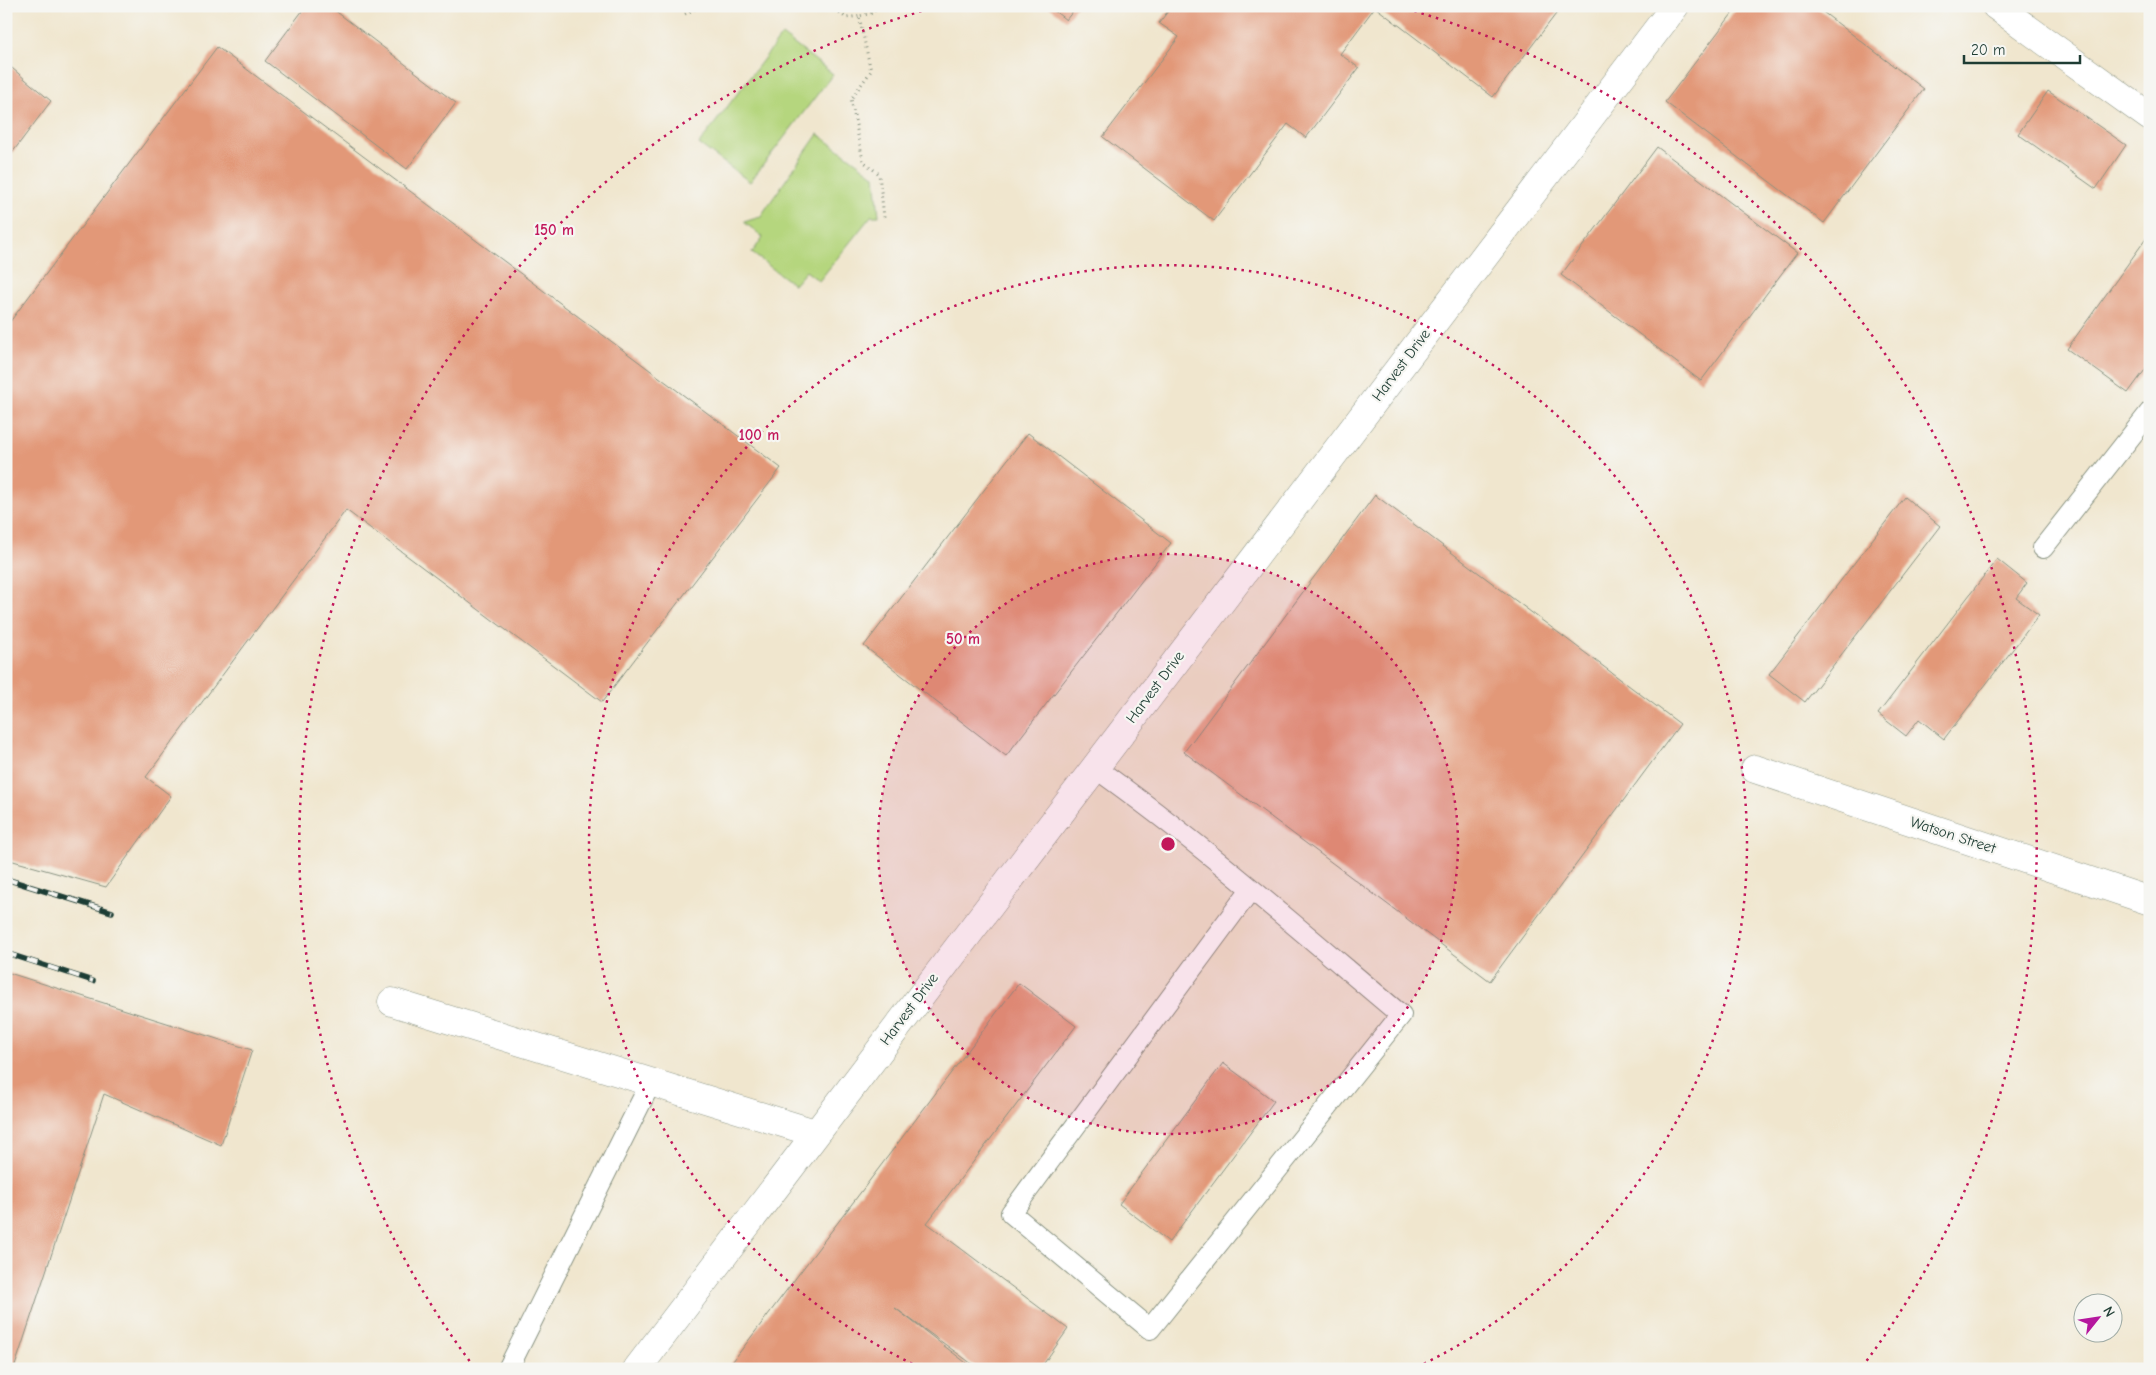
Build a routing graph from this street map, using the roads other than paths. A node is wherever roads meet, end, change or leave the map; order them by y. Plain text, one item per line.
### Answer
1 (1675, 6) edge
2 (1996, 6) edge
3 (2150, 117) edge
4 (2150, 412) edge
5 (2043, 548) dead end
6 (1094, 767) junction
7 (1756, 769) dead end
8 (1251, 889) junction
9 (2150, 901) edge
10 (392, 1002) dead end
11 (651, 1082) junction
12 (814, 1133) junction
13 (508, 1369) edge
14 (637, 1369) edge

1 - 6 street, Harvest Drive
2 - 3 street
4 - 5 lane
6 - 8 lane
6 - 12 street, Harvest Drive
7 - 9 street, Watson Street
8 - 8 lane
10 - 11 street
11 - 12 street
11 - 13 lane
12 - 14 street, Harvest Drive

